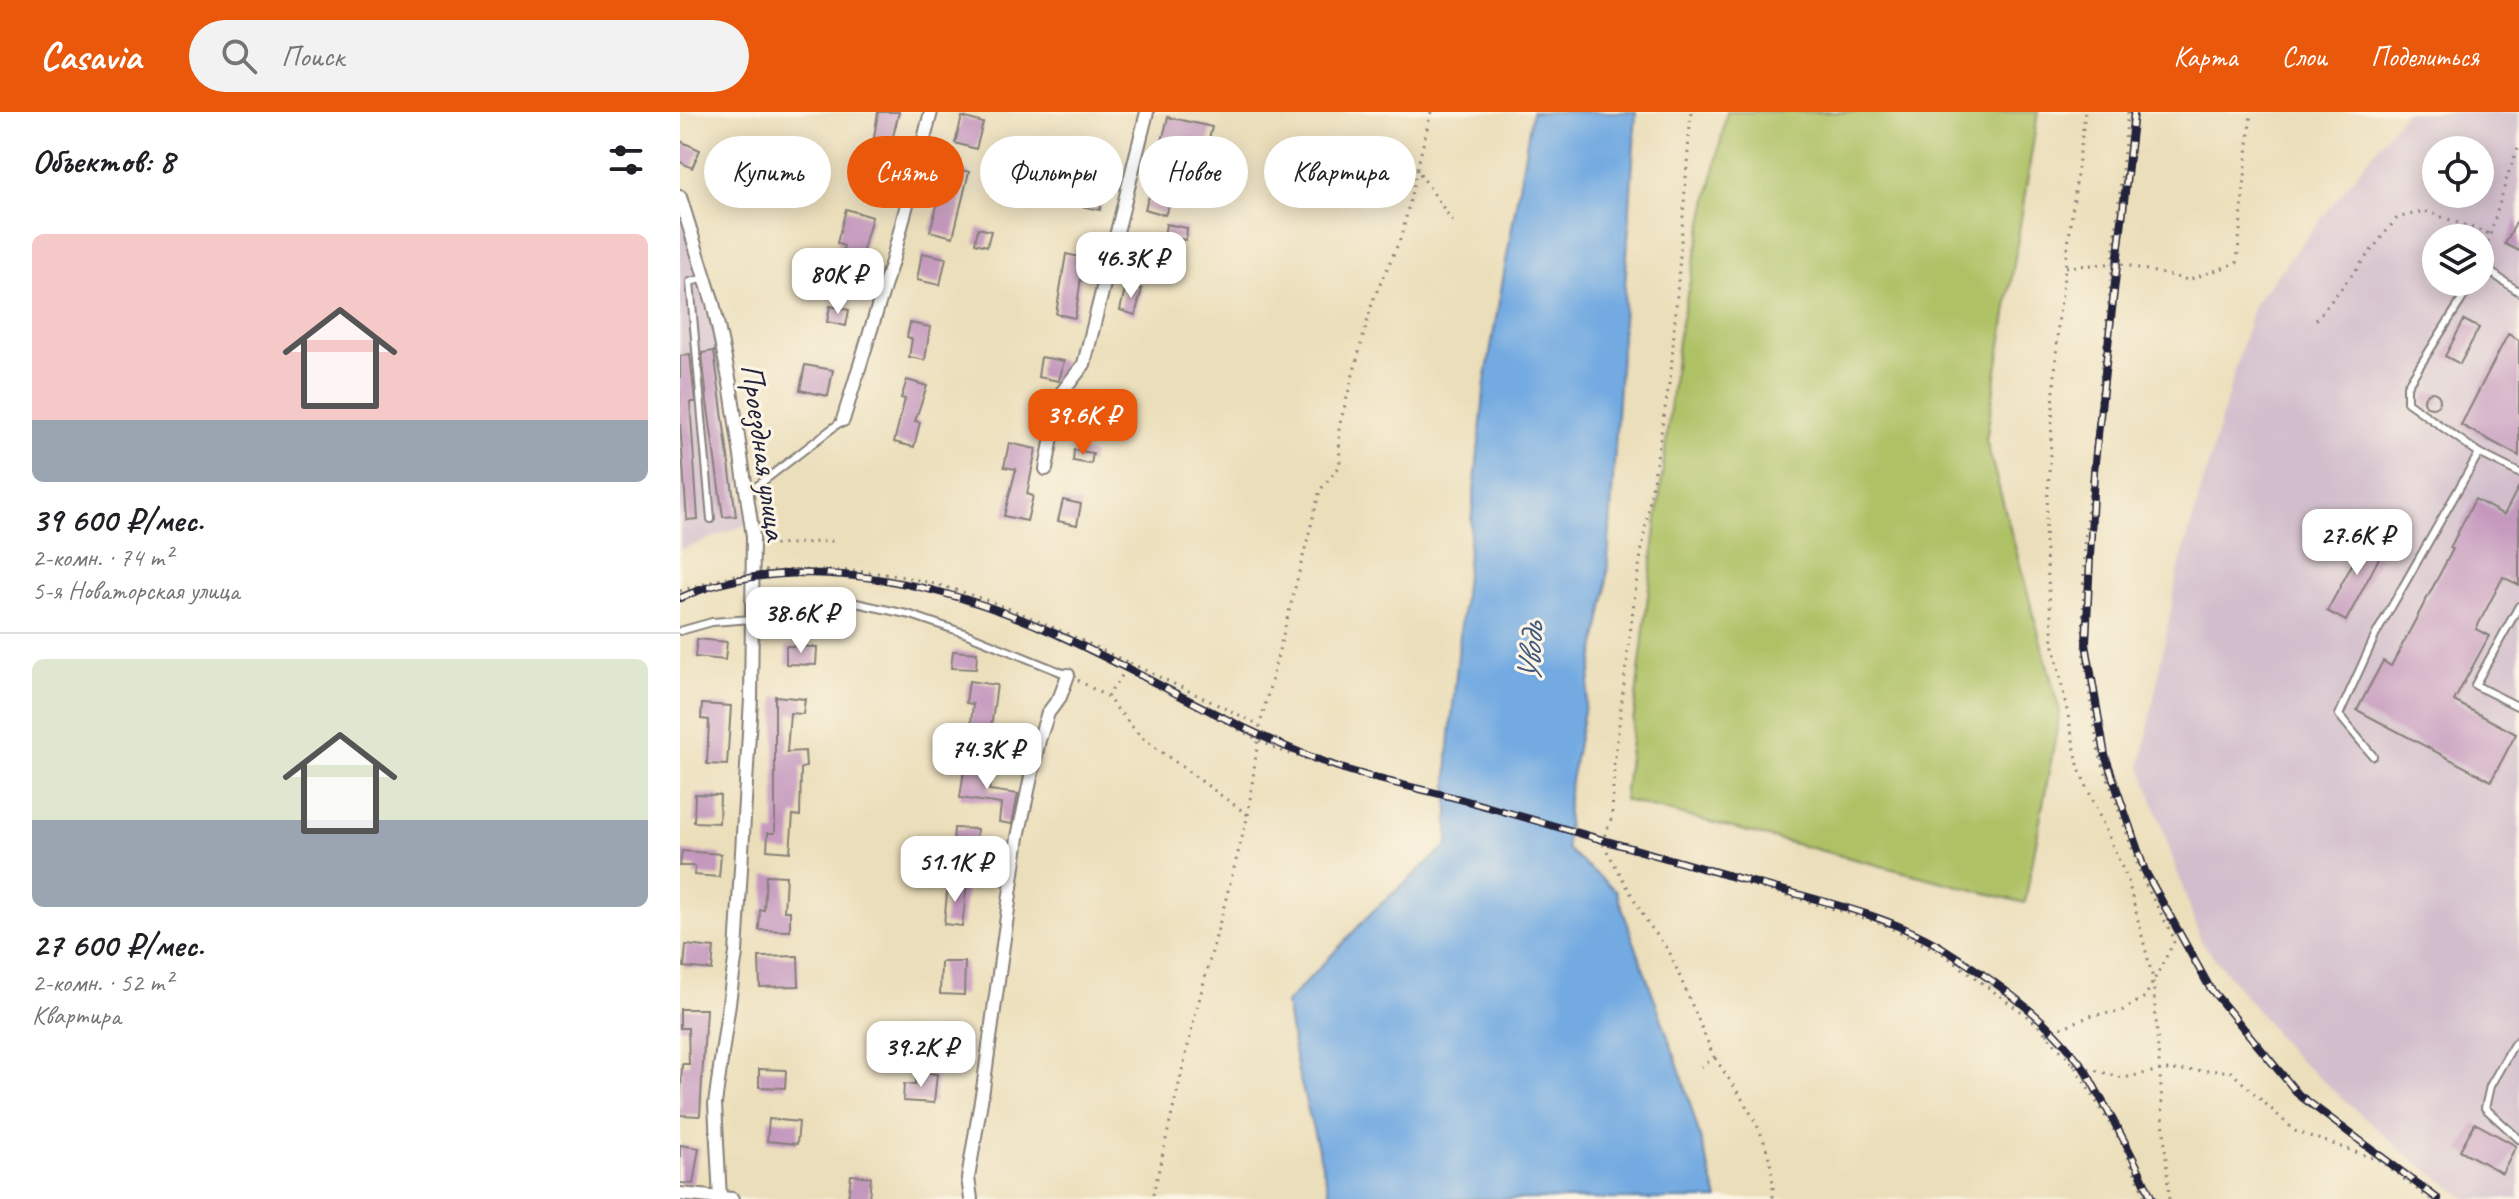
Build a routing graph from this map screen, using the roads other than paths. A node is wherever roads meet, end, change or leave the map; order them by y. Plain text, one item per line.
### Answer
1 (931, 112) edge
2 (1147, 112) edge
3 (680, 197) edge
4 (2494, 274) edge
5 (705, 278) junction
6 (2519, 292) edge
7 (2464, 296) edge
8 (843, 420) joint
9 (2479, 453) junction
10 (1046, 469) dead end
11 (2519, 473) edge
12 (747, 493) junction
13 (711, 519) dead end
14 (2519, 606) edge
15 (752, 619) junction
16 (680, 631) edge
17 (1068, 675) joint
18 (2519, 707) edge
19 (2373, 756) dead end
20 (2519, 1040) edge
21 (2519, 1139) edge
22 (680, 1194) edge
23 (724, 1198) edge
24 (971, 1199) edge

1 - 8 street
2 - 10 street
3 - 5 street, Проездная улица
4 - 6 lane
5 - 12 street, Проездная улица
5 - 13 lane
7 - 9 lane
8 - 12 lane
9 - 11 lane
9 - 19 lane
12 - 15 street, Проездная улица
14 - 18 lane
15 - 16 lane
15 - 17 lane
15 - 23 street, Проездная улица
17 - 24 street
20 - 21 lane
22 - 23 street

